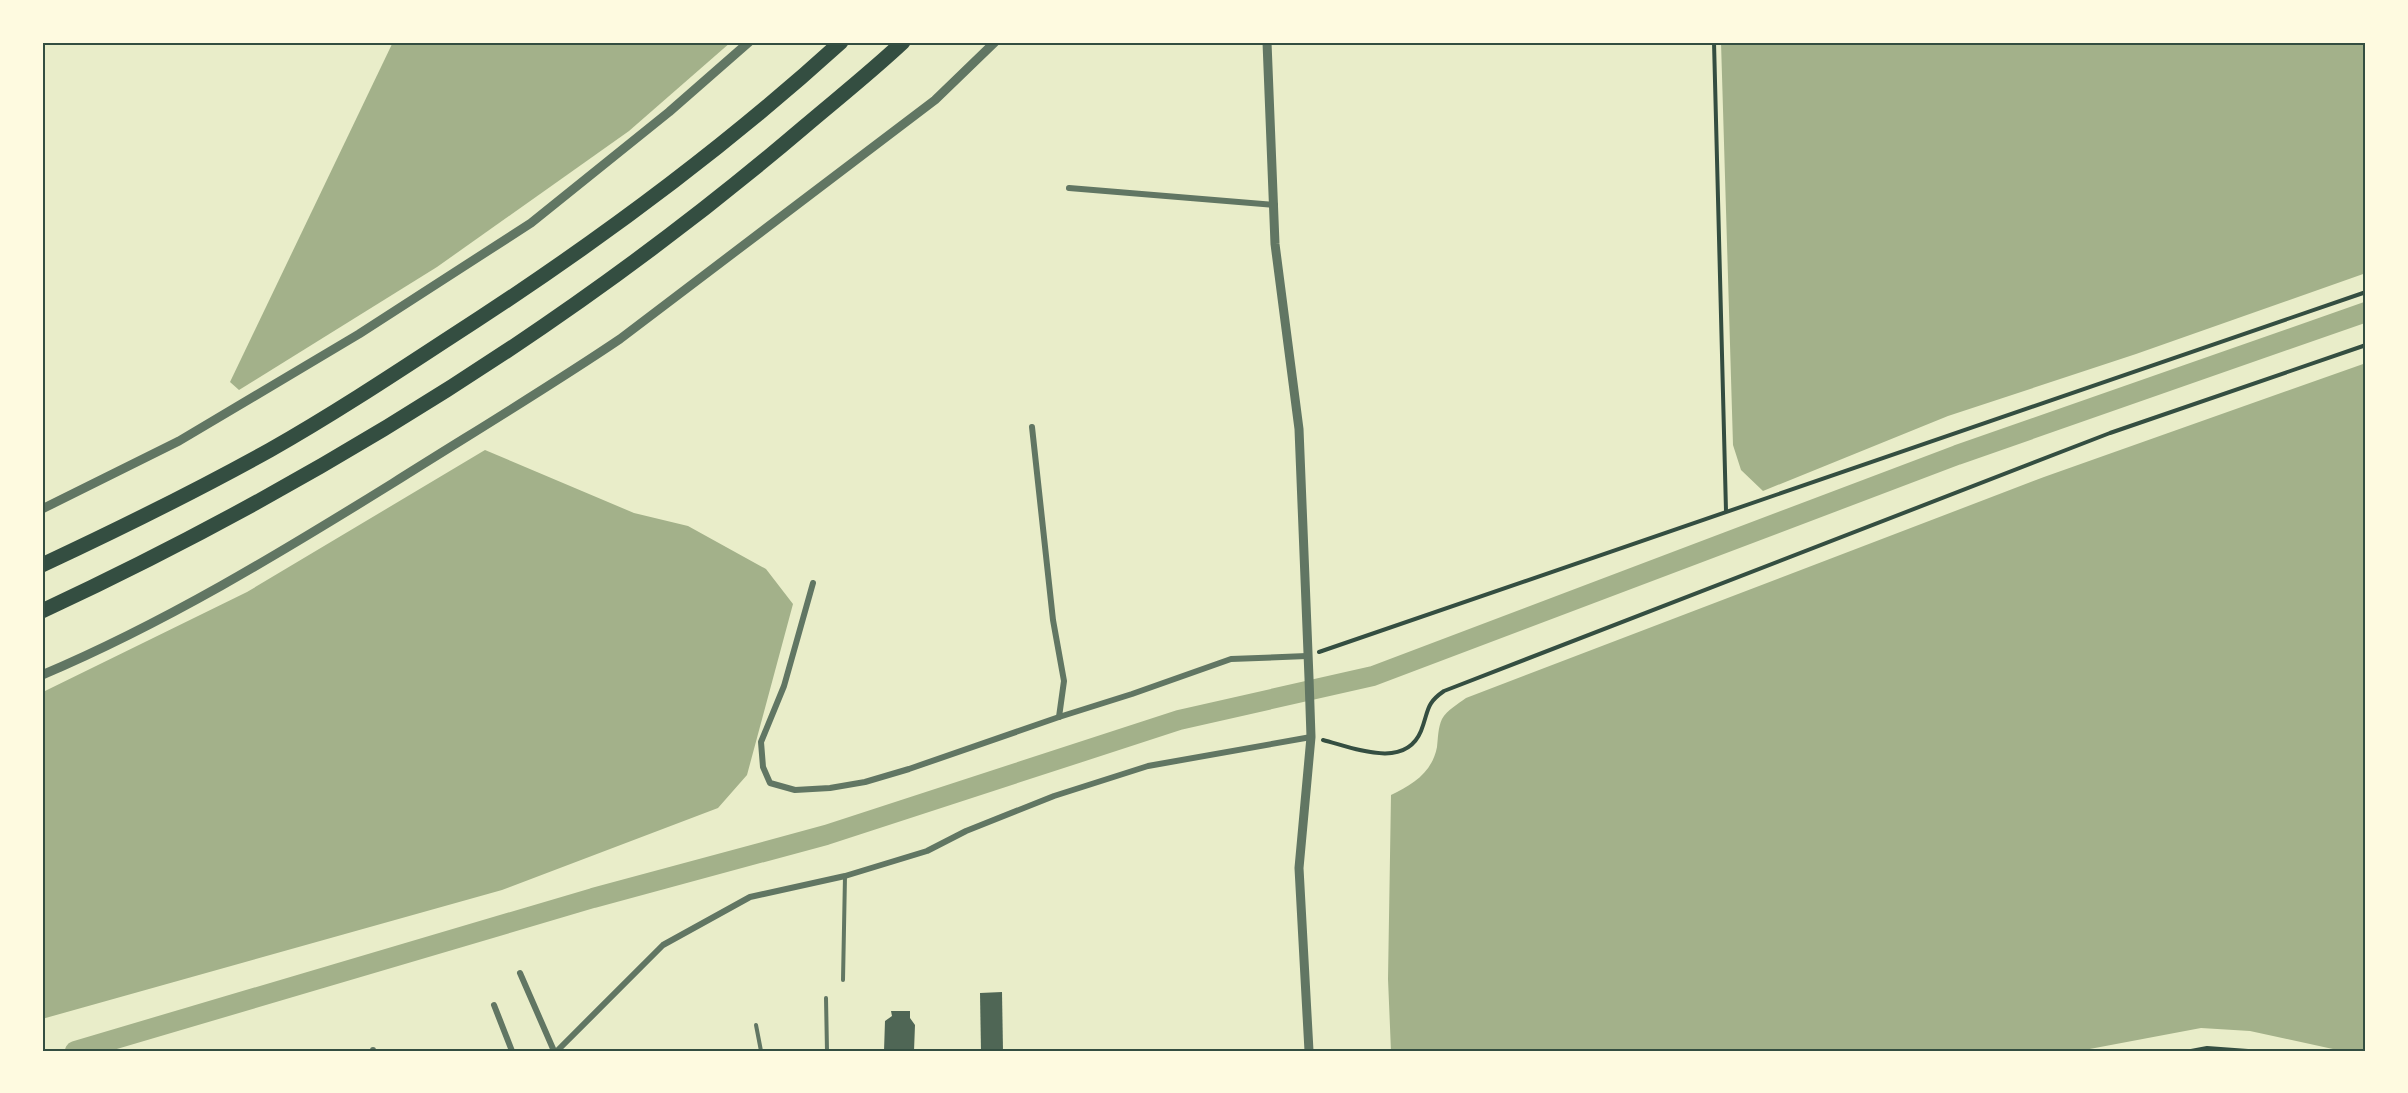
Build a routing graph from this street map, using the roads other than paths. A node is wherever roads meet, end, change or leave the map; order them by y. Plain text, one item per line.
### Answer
1 (749, 42) edge
2 (842, 42) edge
3 (903, 42) edge
4 (995, 42) edge
5 (1267, 42) edge
6 (1069, 188) dead end
7 (1275, 206) junction
8 (1032, 427) dead end
9 (42, 509) edge
10 (42, 564) edge
11 (813, 583) dead end
12 (42, 611) edge
13 (1307, 656) junction
14 (42, 675) edge
15 (1059, 717) junction
16 (1311, 737) junction
17 (845, 876) junction
18 (520, 973) dead end
19 (843, 980) dead end
20 (826, 998) dead end
21 (494, 1005) dead end
22 (756, 1025) dead end
23 (512, 1051) edge
24 (555, 1051) edge
25 (760, 1051) edge
26 (827, 1051) edge
27 (1309, 1051) edge

1 - 9 street
2 - 10 highway
3 - 12 highway
4 - 14 street
5 - 7 street
6 - 7 street
7 - 13 street
8 - 15 street
11 - 15 street
13 - 15 street
13 - 16 street
16 - 17 street
16 - 27 street
17 - 19 lane
17 - 24 street
18 - 24 street
20 - 26 lane
21 - 23 street
22 - 25 lane

